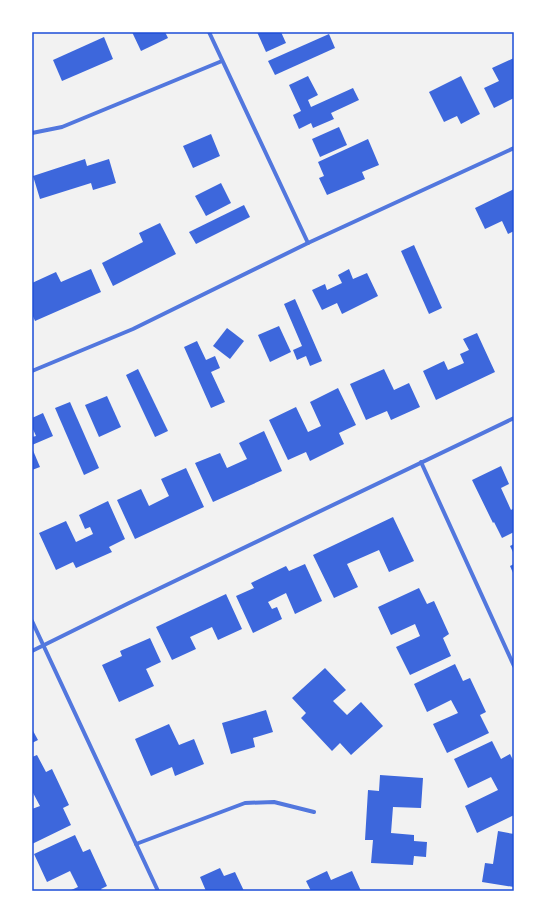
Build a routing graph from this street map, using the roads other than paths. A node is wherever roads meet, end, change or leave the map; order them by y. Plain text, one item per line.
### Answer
1 (209, 32) edge
2 (222, 61) junction
3 (32, 133) edge
4 (514, 148) edge
5 (308, 243) junction
6 (32, 371) edge
7 (514, 418) edge
8 (421, 462) junction
9 (32, 621) edge
10 (44, 646) junction
11 (32, 651) edge
12 (514, 666) edge
13 (314, 812) dead end
14 (136, 844) junction
15 (158, 891) edge

1 - 2 street
2 - 3 street
2 - 5 street
4 - 5 street
5 - 6 street
7 - 8 street
8 - 10 street
8 - 12 street
9 - 10 street
10 - 11 street
10 - 14 street
13 - 14 street
14 - 15 street

